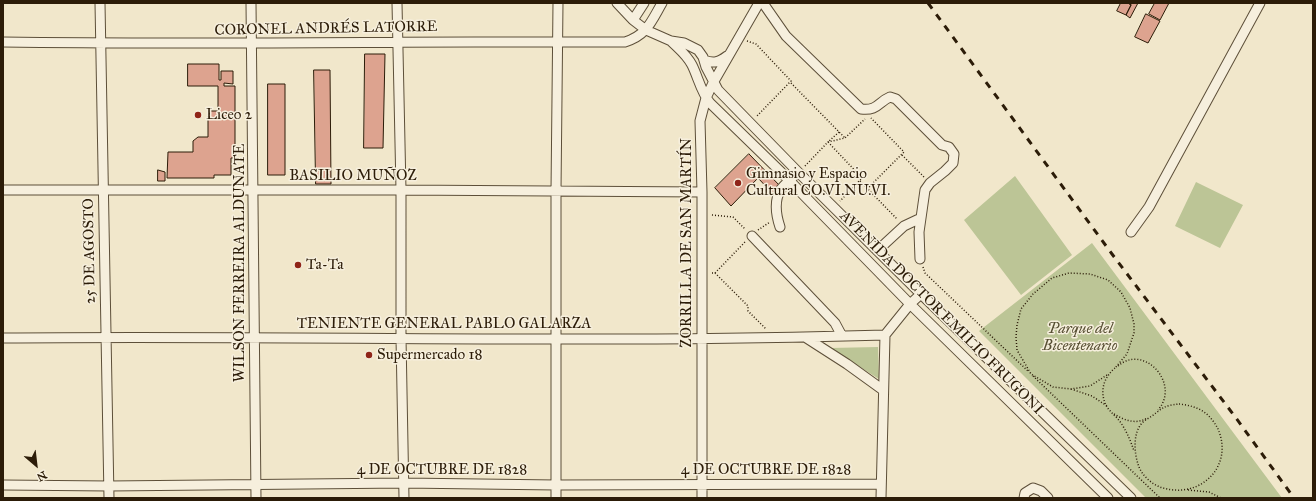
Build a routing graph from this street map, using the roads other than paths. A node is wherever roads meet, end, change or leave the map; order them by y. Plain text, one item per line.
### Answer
1 (100, 3) edge
2 (251, 3) edge
3 (397, 3) edge
4 (558, 3) edge
5 (617, 3) edge
6 (644, 3) edge
7 (662, 3) edge
8 (759, 3) edge
9 (763, 3) edge
10 (1260, 3) edge
11 (633, 20) junction
12 (646, 30) junction
13 (397, 41) junction
14 (672, 41) junction
15 (3, 42) edge
16 (557, 42) junction
17 (101, 44) junction
18 (252, 44) junction
19 (730, 54) junction
20 (704, 60) junction
21 (713, 83) junction
22 (706, 98) junction
23 (798, 172) junction
24 (789, 181) junction
25 (103, 189) junction
26 (3, 190) edge
27 (254, 190) junction
28 (401, 190) junction
29 (556, 191) junction
30 (702, 192) junction
31 (921, 218) junction
32 (780, 227) dead end
33 (1131, 232) dead end
34 (752, 236) road end
35 (878, 250) junction
36 (920, 259) road end
37 (921, 294) junction
38 (910, 304) junction
39 (885, 335) junction
40 (842, 336) junction
41 (105, 337) junction
42 (255, 337) junction
43 (805, 337) junction
44 (3, 338) edge
45 (401, 338) junction
46 (702, 338) junction
47 (556, 339) junction
48 (883, 390) junction
49 (404, 483) junction
50 (256, 484) junction
51 (702, 484) junction
52 (881, 484) junction
53 (3, 485) edge
54 (556, 485) junction
55 (109, 486) junction
56 (109, 498) edge
57 (256, 498) edge
58 (404, 498) edge
59 (556, 498) edge
60 (702, 498) edge
61 (881, 498) edge
62 (1024, 498) edge
63 (1048, 498) edge
64 (1108, 498) edge
65 (1132, 498) edge

1 - 17 street, 25 DE AGOSTO
2 - 18 street, WILSON FERREIRA ALDUNATE
3 - 13 street
4 - 16 street
5 - 11 street
6 - 11 street
7 - 12 street
8 - 19 street, ZORRILLA DE SAN MARTÍN
9 - 31 street
10 - 33 street
11 - 12 street
12 - 14 street
12 - 16 street, CORONEL ANDRÉS LATORRE
13 - 16 street, CORONEL ANDRÉS LATORRE
13 - 18 street, CORONEL ANDRÉS LATORRE
13 - 28 street
14 - 20 street, AVENIDA DOCTOR EMILIO FRUGONI
14 - 22 street, AVENIDA DOCTOR EMILIO FRUGONI
15 - 17 street, CORONEL ANDRÉS LATORRE
16 - 29 street
17 - 18 street, CORONEL ANDRÉS LATORRE
17 - 25 street, 25 DE AGOSTO
18 - 27 street, WILSON FERREIRA ALDUNATE
19 - 20 street
19 - 21 street, ZORRILLA DE SAN MARTÍN
20 - 21 street, AVENIDA DOCTOR EMILIO FRUGONI
21 - 22 street, ZORRILLA DE SAN MARTÍN
21 - 23 street, AVENIDA DOCTOR EMILIO FRUGONI
22 - 24 street, AVENIDA DOCTOR EMILIO FRUGONI
22 - 30 street, ZORRILLA DE SAN MARTÍN
23 - 24 street
23 - 35 street, AVENIDA DOCTOR EMILIO FRUGONI
24 - 32 street
24 - 38 street, AVENIDA DOCTOR EMILIO FRUGONI
25 - 26 street, BASILIO MUÑOZ
25 - 27 street, BASILIO MUÑOZ
25 - 41 street, 25 DE AGOSTO
27 - 28 street, BASILIO MUÑOZ
27 - 42 street, WILSON FERREIRA ALDUNATE
28 - 29 street, BASILIO MUÑOZ
28 - 45 street
29 - 30 street, BASILIO MUÑOZ
29 - 47 street
30 - 46 street, ZORRILLA DE SAN MARTÍN
31 - 35 street
31 - 36 street
34 - 40 street
35 - 37 street, AVENIDA DOCTOR EMILIO FRUGONI
37 - 38 street
37 - 65 street, AVENIDA DOCTOR EMILIO FRUGONI
38 - 39 street
38 - 64 street, AVENIDA DOCTOR EMILIO FRUGONI
39 - 40 street, TENIENTE GENERAL PABLO GALARZA
39 - 48 street
40 - 43 street, TENIENTE GENERAL PABLO GALARZA
41 - 42 street, TENIENTE GENERAL PABLO GALARZA
41 - 44 street, TENIENTE GENERAL PABLO GALARZA
41 - 55 street, 25 DE AGOSTO
42 - 45 street, TENIENTE GENERAL PABLO GALARZA
42 - 50 street, WILSON FERREIRA ALDUNATE
43 - 46 street, TENIENTE GENERAL PABLO GALARZA
43 - 48 street
45 - 47 street, TENIENTE GENERAL PABLO GALARZA
45 - 49 street
46 - 47 street, TENIENTE GENERAL PABLO GALARZA
46 - 51 street, ZORRILLA DE SAN MARTÍN
47 - 54 street
48 - 52 street
49 - 50 street, 4 DE OCTUBRE DE 1828
49 - 54 street, 4 DE OCTUBRE DE 1828
49 - 58 street
50 - 55 street, 4 DE OCTUBRE DE 1828
50 - 57 street, WILSON FERREIRA ALDUNATE
51 - 52 street, 4 DE OCTUBRE DE 1828
51 - 54 street, 4 DE OCTUBRE DE 1828
51 - 60 street, ZORRILLA DE SAN MARTÍN
52 - 61 street
53 - 55 street, 4 DE OCTUBRE DE 1828
54 - 59 street
55 - 56 street, 25 DE AGOSTO
62 - 63 street

